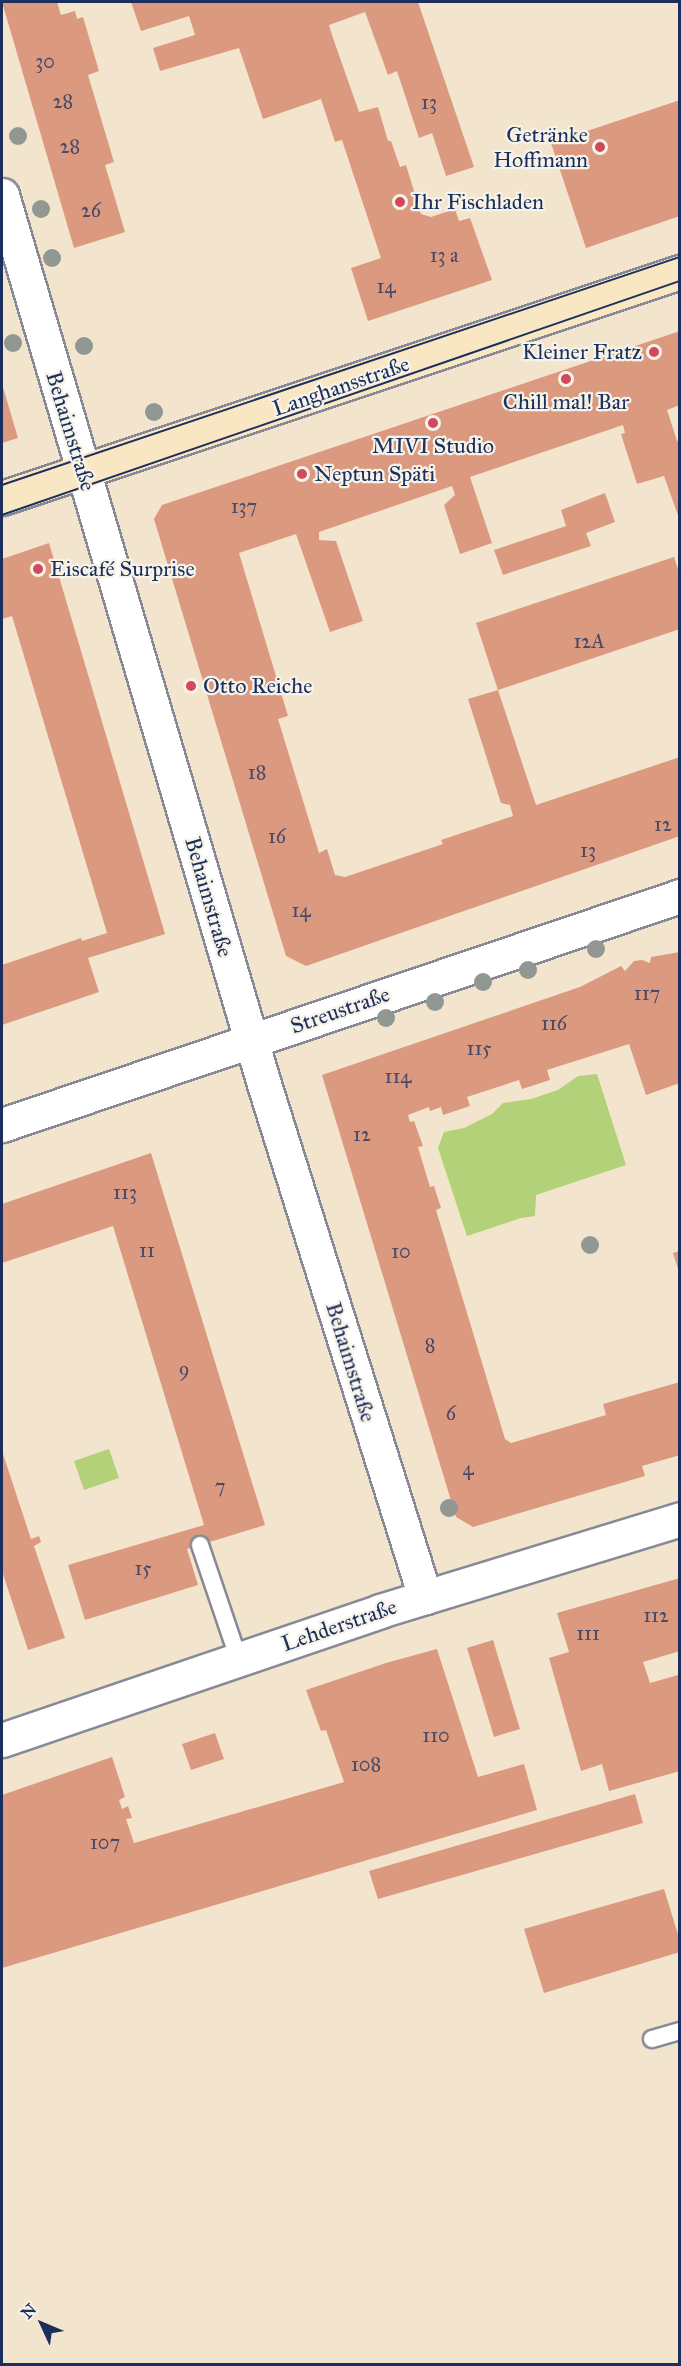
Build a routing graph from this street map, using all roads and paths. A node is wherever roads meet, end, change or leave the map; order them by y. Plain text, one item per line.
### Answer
1 (2, 195) edge
2 (680, 272) edge
3 (83, 471) junction
4 (2, 498) edge
5 (680, 896) edge
6 (251, 1041) junction
7 (2, 1125) edge
8 (680, 1520) edge
9 (200, 1545) dead end
10 (425, 1597) junction
11 (239, 1660) junction
12 (2, 1740) edge
13 (680, 2031) edge
14 (651, 2039) dead end

1 - 3 street, Behaimstraße
2 - 3 street, Langhansstraße
3 - 4 street, Langhansstraße
3 - 6 street, Behaimstraße
5 - 6 street, Streustraße
6 - 7 street, Streustraße
6 - 10 street, Behaimstraße
8 - 10 street, Lehderstraße
9 - 11 lane
10 - 11 street, Lehderstraße
11 - 12 street, Lehderstraße
13 - 14 lane

